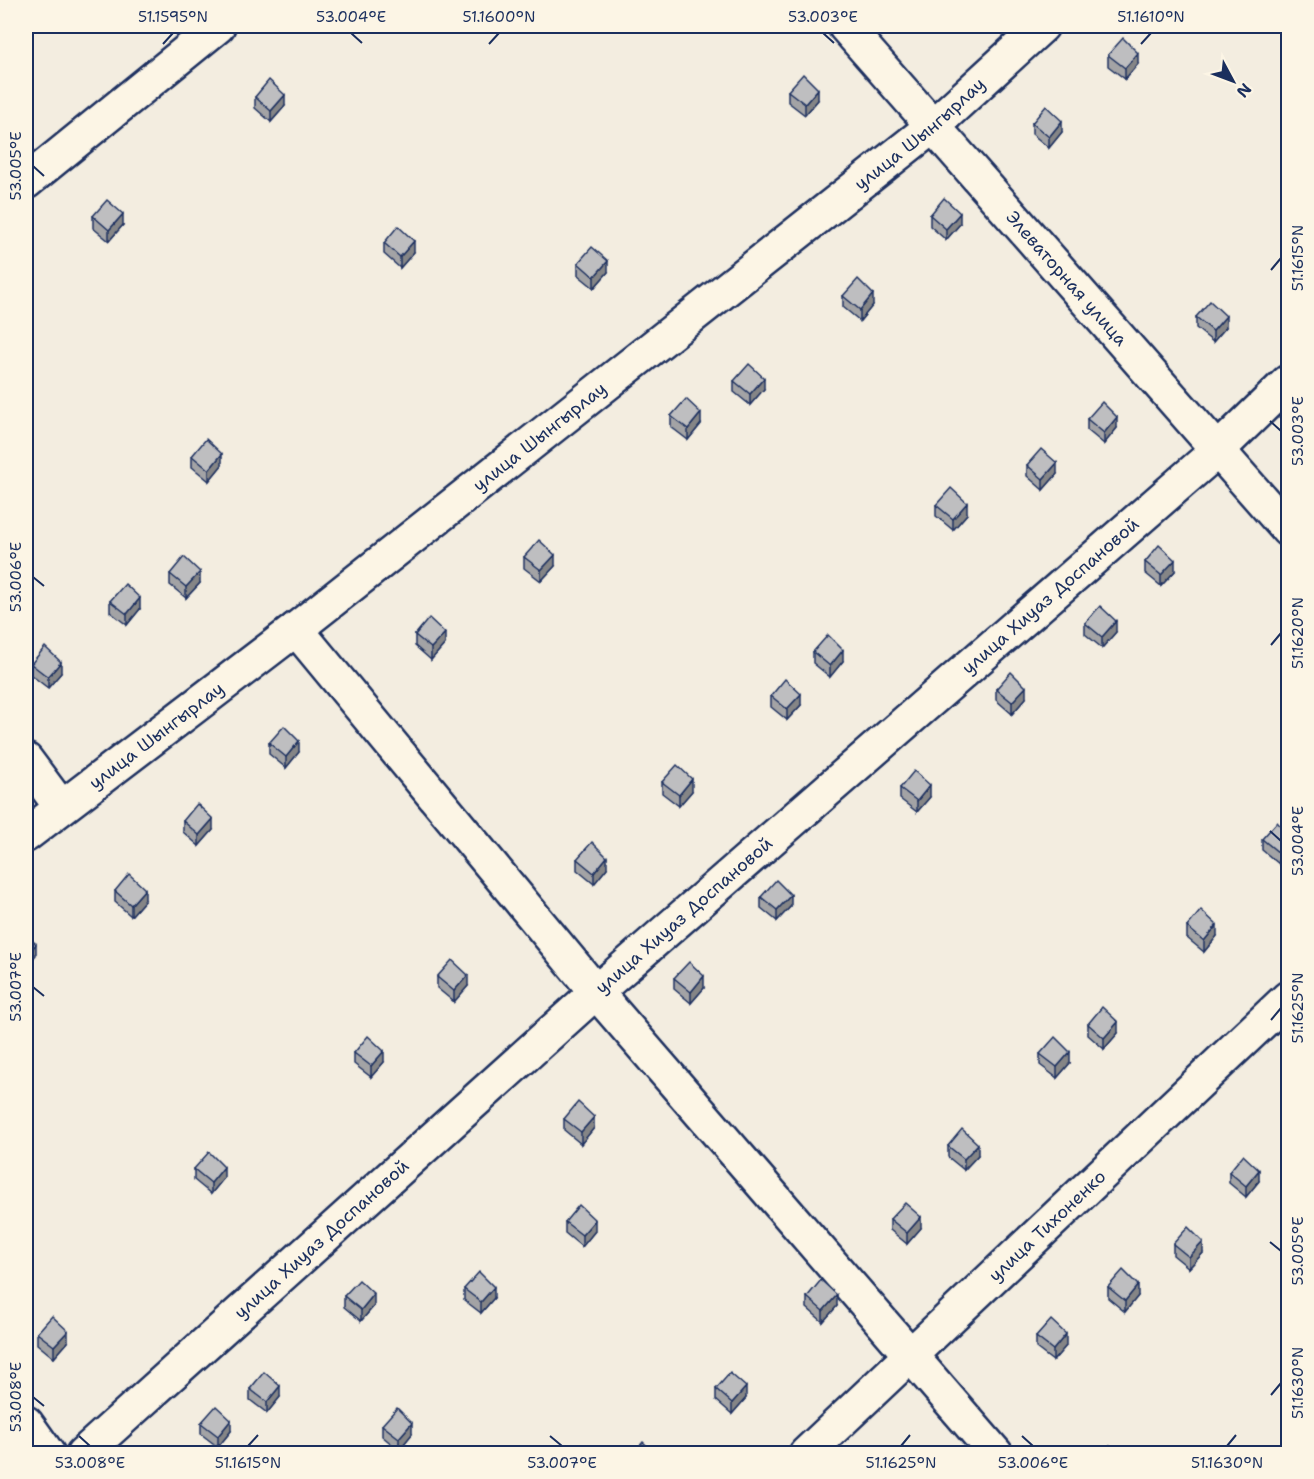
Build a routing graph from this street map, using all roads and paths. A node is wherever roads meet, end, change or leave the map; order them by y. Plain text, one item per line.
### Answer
1 (218, 26) edge
2 (845, 26) edge
3 (1042, 26) edge
4 (933, 126) junction
5 (26, 182) edge
6 (1288, 382) edge
7 (1219, 449) junction
8 (1288, 530) edge
9 (296, 629) junction
10 (26, 760) edge
11 (61, 807) junction
12 (26, 835) edge
13 (596, 993) junction
14 (1288, 998) edge
15 (911, 1355) junction
16 (26, 1423) edge
17 (48, 1454) edge
18 (83, 1454) edge
19 (806, 1454) edge
20 (996, 1454) edge

1 - 5 street
2 - 4 street, Элеваторная улица
3 - 4 street, улица Шынгырлау
4 - 7 street, Элеваторная улица
4 - 9 street, улица Шынгырлау
6 - 7 street, улица Хиуаз Доспановой
7 - 8 street, Элеваторная улица
7 - 13 street, улица Хиуаз Доспановой
9 - 11 street, улица Шынгырлау
9 - 13 street
10 - 11 street
11 - 12 street, улица Шынгырлау
13 - 15 street
13 - 18 street, улица Хиуаз Доспановой
14 - 15 street, улица Тихоненко
15 - 19 street, улица Тихоненко
15 - 20 street
16 - 17 street

